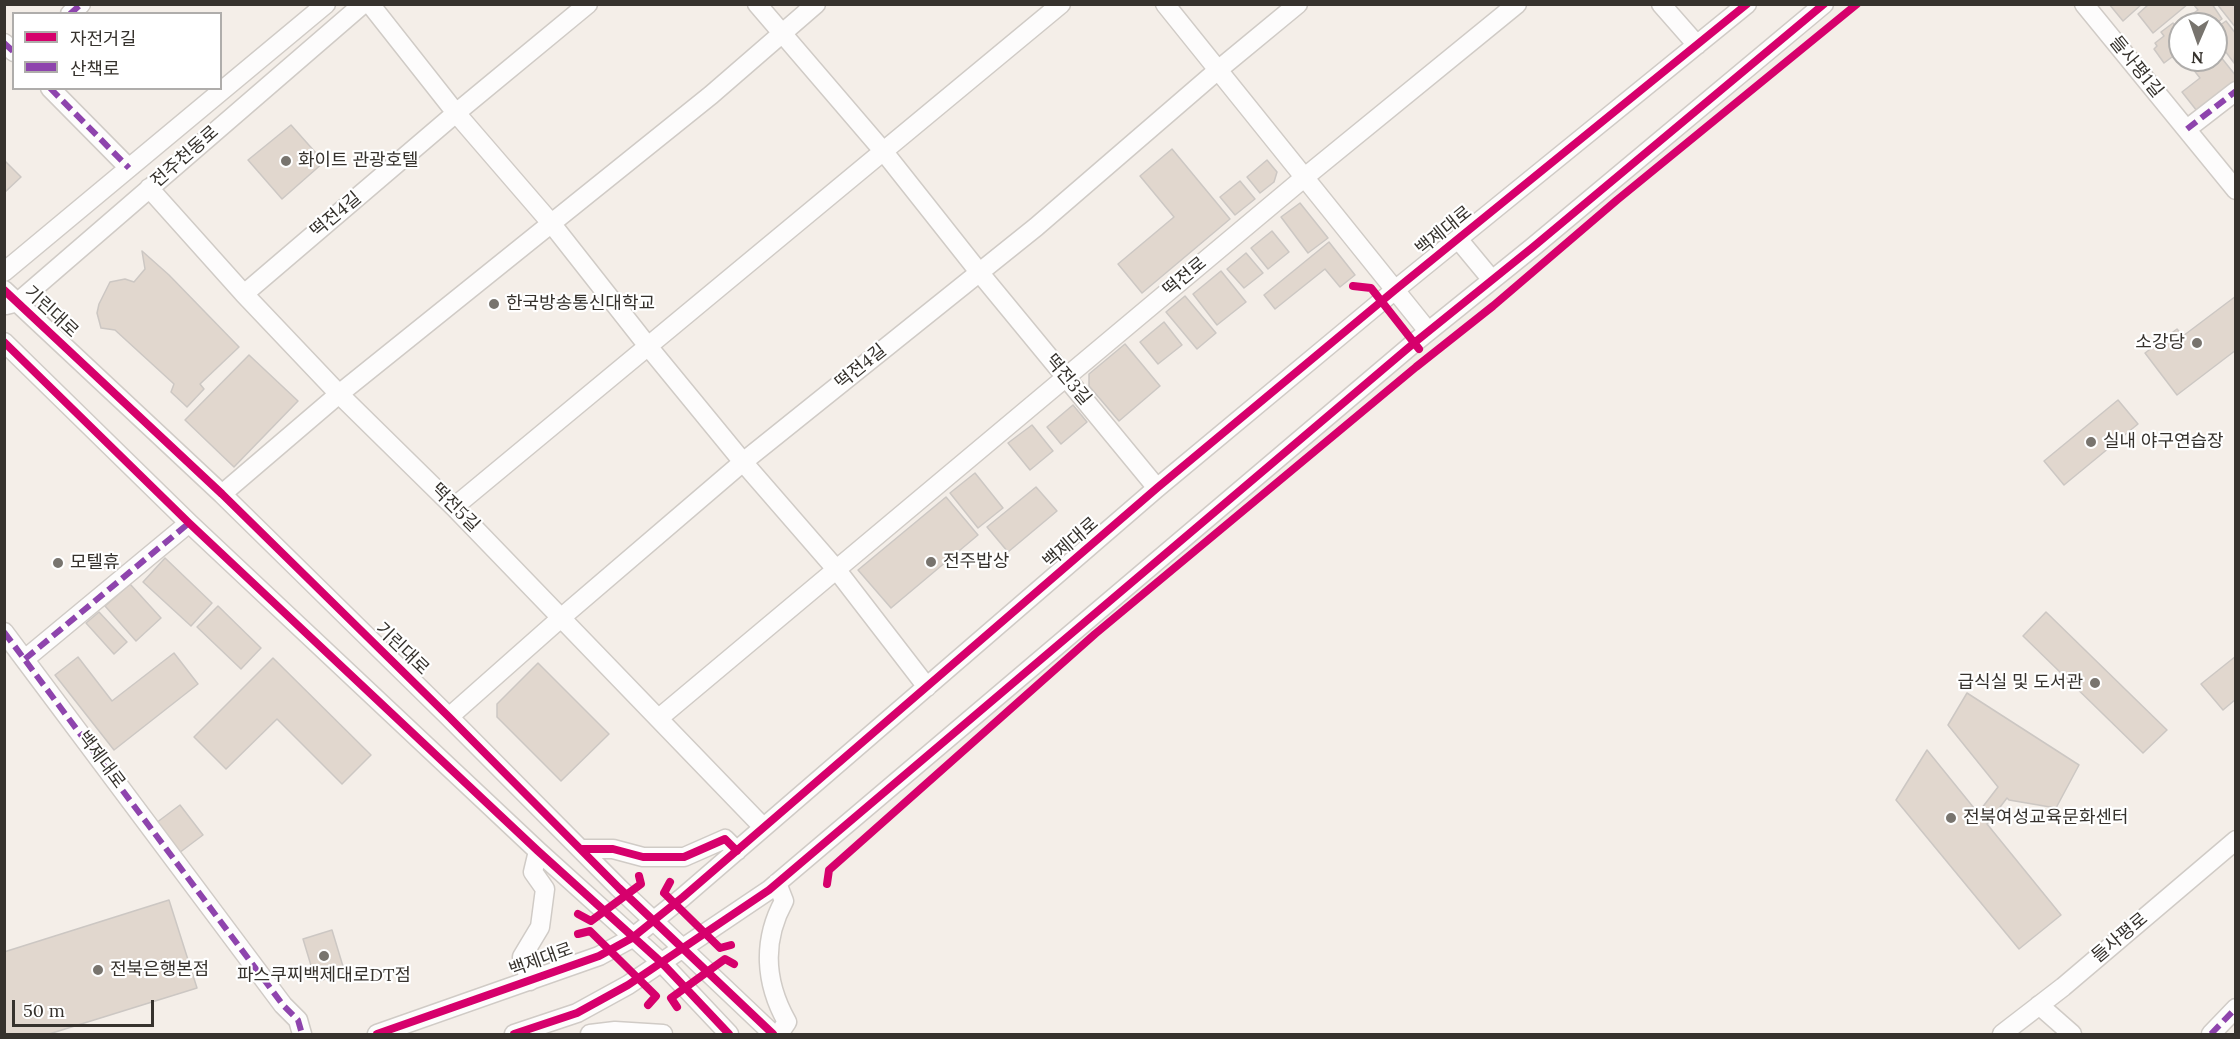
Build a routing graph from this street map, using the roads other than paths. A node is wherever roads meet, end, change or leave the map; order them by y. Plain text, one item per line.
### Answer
1 (326, 4) edge
2 (363, 4) edge
3 (370, 4) edge
4 (588, 4) edge
5 (757, 4) edge
6 (816, 4) edge
7 (1061, 4) edge
8 (1165, 4) edge
9 (1298, 4) edge
10 (1517, 4) edge
11 (1661, 4) edge
12 (1747, 4) edge
13 (1824, 4) edge
14 (2085, 4) edge
15 (781, 34) junction
16 (1697, 45) junction
17 (1218, 70) junction
18 (52, 90) edge
19 (2235, 91) edge
20 (456, 113) junction
21 (2187, 129) junction
22 (884, 152) junction
23 (129, 168) junction
24 (1305, 177) junction
25 (149, 188) junction
26 (2235, 190) edge
27 (552, 223) junction
28 (1458, 239) junction
29 (4, 272) edge
30 (979, 272) junction
31 (1492, 280) junction
32 (1395, 290) junction
33 (244, 294) junction
34 (9, 299) edge
35 (1428, 331) junction
36 (4, 342) edge
37 (647, 345) junction
38 (1065, 377) junction
39 (339, 394) junction
40 (743, 462) junction
41 (1157, 488) junction
42 (222, 494) junction
43 (454, 507) junction
44 (189, 523) junction
45 (836, 569) junction
46 (562, 617) junction
47 (4, 632) edge
48 (25, 658) junction
49 (927, 687) junction
50 (449, 717) junction
51 (659, 718) junction
52 (763, 827) junction
53 (2235, 840) edge
54 (581, 849) junction
55 (538, 851) junction
56 (737, 851) junction
57 (777, 883) junction
58 (654, 921) junction
59 (632, 938) junction
60 (683, 950) junction
61 (662, 963) junction
62 (530, 981) junction
63 (2039, 1005) junction
64 (2235, 1008) edge
65 (577, 1013) junction
66 (302, 1035) edge
67 (377, 1035) edge
68 (514, 1035) edge
69 (589, 1035) edge
70 (663, 1035) edge
71 (729, 1035) edge
72 (772, 1035) edge
73 (779, 1035) edge
74 (2002, 1035) edge
75 (2072, 1035) edge
76 (2211, 1035) edge

1 - 23 street, 전주천동로
2 - 25 street, 전주천동로
3 - 20 street
4 - 20 street, 떡전4길
5 - 15 street, 떡전3길
6 - 15 street
7 - 22 street
8 - 17 street
9 - 17 street
10 - 24 street, 떡전로
11 - 16 street
12 - 16 street, 백제대로
13 - 31 street
14 - 21 street, 들사평1길
15 - 22 street, 떡전3길
15 - 27 street
16 - 28 street, 백제대로
17 - 24 street
17 - 30 street
18 - 23 street
19 - 21 street
20 - 27 street
20 - 33 street, 떡전4길
21 - 26 street, 들사평1길
22 - 30 street, 떡전3길
22 - 37 street
23 - 29 street, 전주천동로
24 - 32 street
24 - 38 street, 떡전로
25 - 33 street, 떡전5길
25 - 34 street, 전주천동로
27 - 37 street
27 - 39 street
28 - 31 street
28 - 32 street, 백제대로
30 - 38 street, 떡전3길
30 - 40 street, 떡전4길
31 - 35 street
32 - 35 street
32 - 41 street, 백제대로
33 - 39 street, 떡전5길
34 - 42 street, 기린대로
35 - 57 street
36 - 44 street
37 - 40 street
37 - 43 street
38 - 41 street, 떡전3길
38 - 45 street
39 - 42 street
39 - 43 street, 떡전5길
40 - 45 street
40 - 46 street, 떡전4길
41 - 49 street, 백제대로
42 - 50 street, 기린대로
43 - 46 street, 떡전5길
44 - 48 street
44 - 55 street
45 - 49 street
45 - 51 street
46 - 50 street, 떡전4길
46 - 51 street, 떡전5길
47 - 48 street
48 - 66 street, 백제대로
49 - 52 street, 백제대로
50 - 54 street, 기린대로
51 - 52 street, 떡전5길
52 - 56 street, 백제대로
53 - 63 street, 들사평로
54 - 56 street
54 - 58 street, 기린대로
55 - 59 street
55 - 62 street
56 - 58 street, 백제대로
57 - 60 street
57 - 73 street
58 - 59 street, 백제대로
58 - 60 street, 기린대로
59 - 61 street
59 - 62 street, 백제대로
60 - 61 street
60 - 72 street, 기린대로
61 - 65 street
61 - 71 street
62 - 67 street, 백제대로
63 - 74 street, 들사평로
63 - 75 street
64 - 76 street
65 - 68 street
65 - 69 street
69 - 70 street

